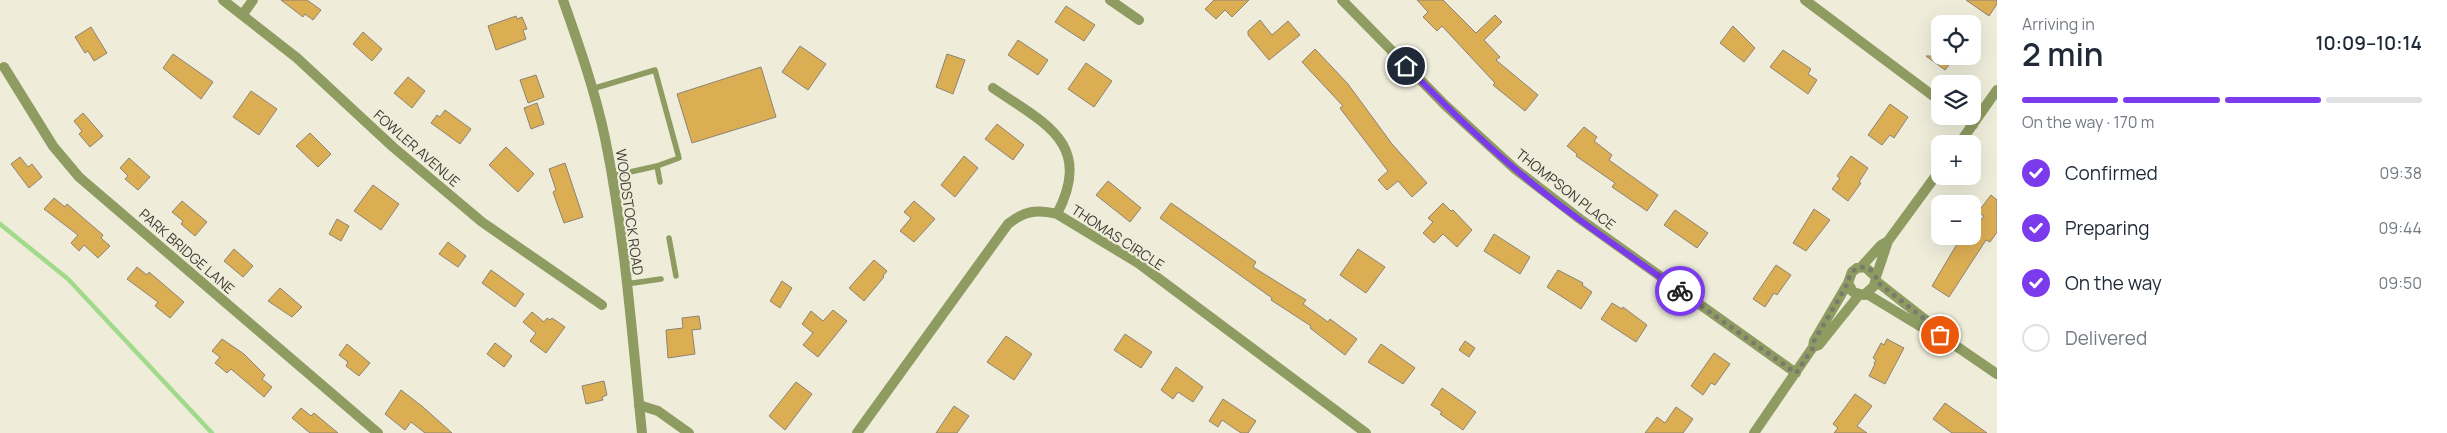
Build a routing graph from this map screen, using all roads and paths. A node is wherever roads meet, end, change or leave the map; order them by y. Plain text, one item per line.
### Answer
1 (223, 0) edge
2 (253, 0) edge
3 (563, 0) edge
4 (1110, 0) edge
5 (1342, 0) edge
6 (1805, 0) edge
7 (243, 14) junction
8 (1139, 20) dead end
9 (4, 66) dead end
10 (993, 88) dead end
11 (592, 89) junction
12 (1997, 90) edge
13 (1931, 94) edge
14 (1981, 112) edge
15 (1972, 125) edge
16 (1965, 135) edge
17 (657, 166) junction
18 (612, 176) junction
19 (660, 182) dead end
20 (1931, 182) edge
21 (1057, 214) junction
22 (669, 238) dead end
23 (1888, 241) junction
24 (1861, 267) junction
25 (676, 276) dead end
26 (661, 279) dead end
27 (1876, 279) junction
28 (1848, 283) junction
29 (626, 284) junction
30 (1863, 294) junction
31 (602, 305) dead end
32 (1940, 335) junction
33 (1813, 348) junction
34 (1796, 373) junction
35 (1997, 374) edge
36 (639, 406) junction
37 (378, 433) edge
38 (642, 433) edge
39 (689, 433) edge
40 (857, 433) edge
41 (1366, 433) edge
42 (1754, 433) edge

1 - 7 street, FOWLER AVENUE
2 - 7 street
3 - 11 street, WOODSTOCK ROAD
4 - 8 street
5 - 34 street, THOMPSON PLACE
6 - 13 street
7 - 31 street, FOWLER AVENUE
9 - 37 street, PARK BRIDGE LANE
10 - 21 street
11 - 17 lane
11 - 18 street, WOODSTOCK ROAD
12 - 14 street
15 - 16 street
17 - 18 lane
17 - 19 lane
18 - 29 street, WOODSTOCK ROAD
20 - 23 street
21 - 40 street, THOMAS CIRCLE
21 - 41 street, THOMAS CIRCLE
22 - 25 lane
23 - 24 street
23 - 27 street
24 - 27 street
24 - 28 street
26 - 29 lane
27 - 30 street
27 - 32 street
28 - 30 street
28 - 33 street
29 - 36 street, WOODSTOCK ROAD
30 - 32 street
30 - 33 street
32 - 35 street
33 - 34 street
34 - 42 street
36 - 38 street, WOODSTOCK ROAD
36 - 39 street

